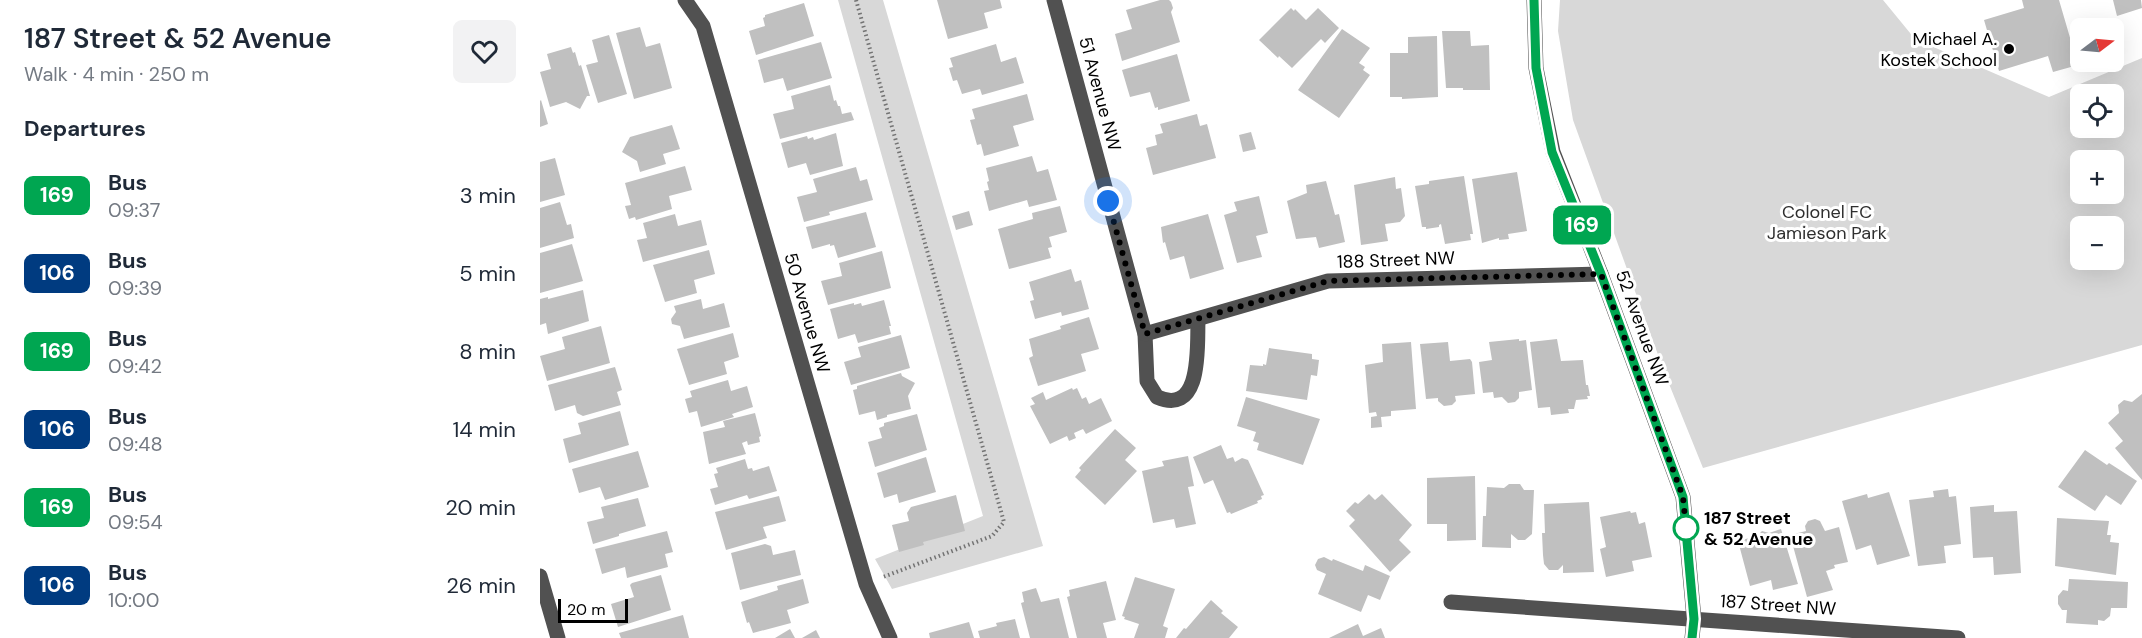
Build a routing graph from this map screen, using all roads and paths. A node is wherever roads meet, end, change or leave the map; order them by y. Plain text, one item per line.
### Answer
1 (685, 0) edge
2 (856, 0) edge
3 (1054, 0) edge
4 (1534, 0) edge
5 (1601, 274) junction
6 (1198, 320) junction
7 (1145, 334) junction
8 (540, 576) edge
9 (866, 584) junction
10 (1450, 602) dead end
11 (545, 614) edge
12 (1694, 619) junction
13 (558, 638) edge
14 (890, 638) edge
15 (1692, 638) edge
16 (1958, 638) edge

1 - 9 street, 50 Avenue NW
2 - 9 path
3 - 7 street, 51 Avenue NW
4 - 5 street, 52 Avenue NW
5 - 6 street, 188 Street NW
5 - 12 street, 52 Avenue NW
6 - 7 street, 188 Street NW
6 - 7 street, 51 Avenue NW
8 - 11 street
9 - 14 street, 50 Avenue NW
10 - 12 street, 187 Street NW
11 - 13 street
12 - 15 street, 52 Avenue NW
12 - 16 street, 187 Street NW

